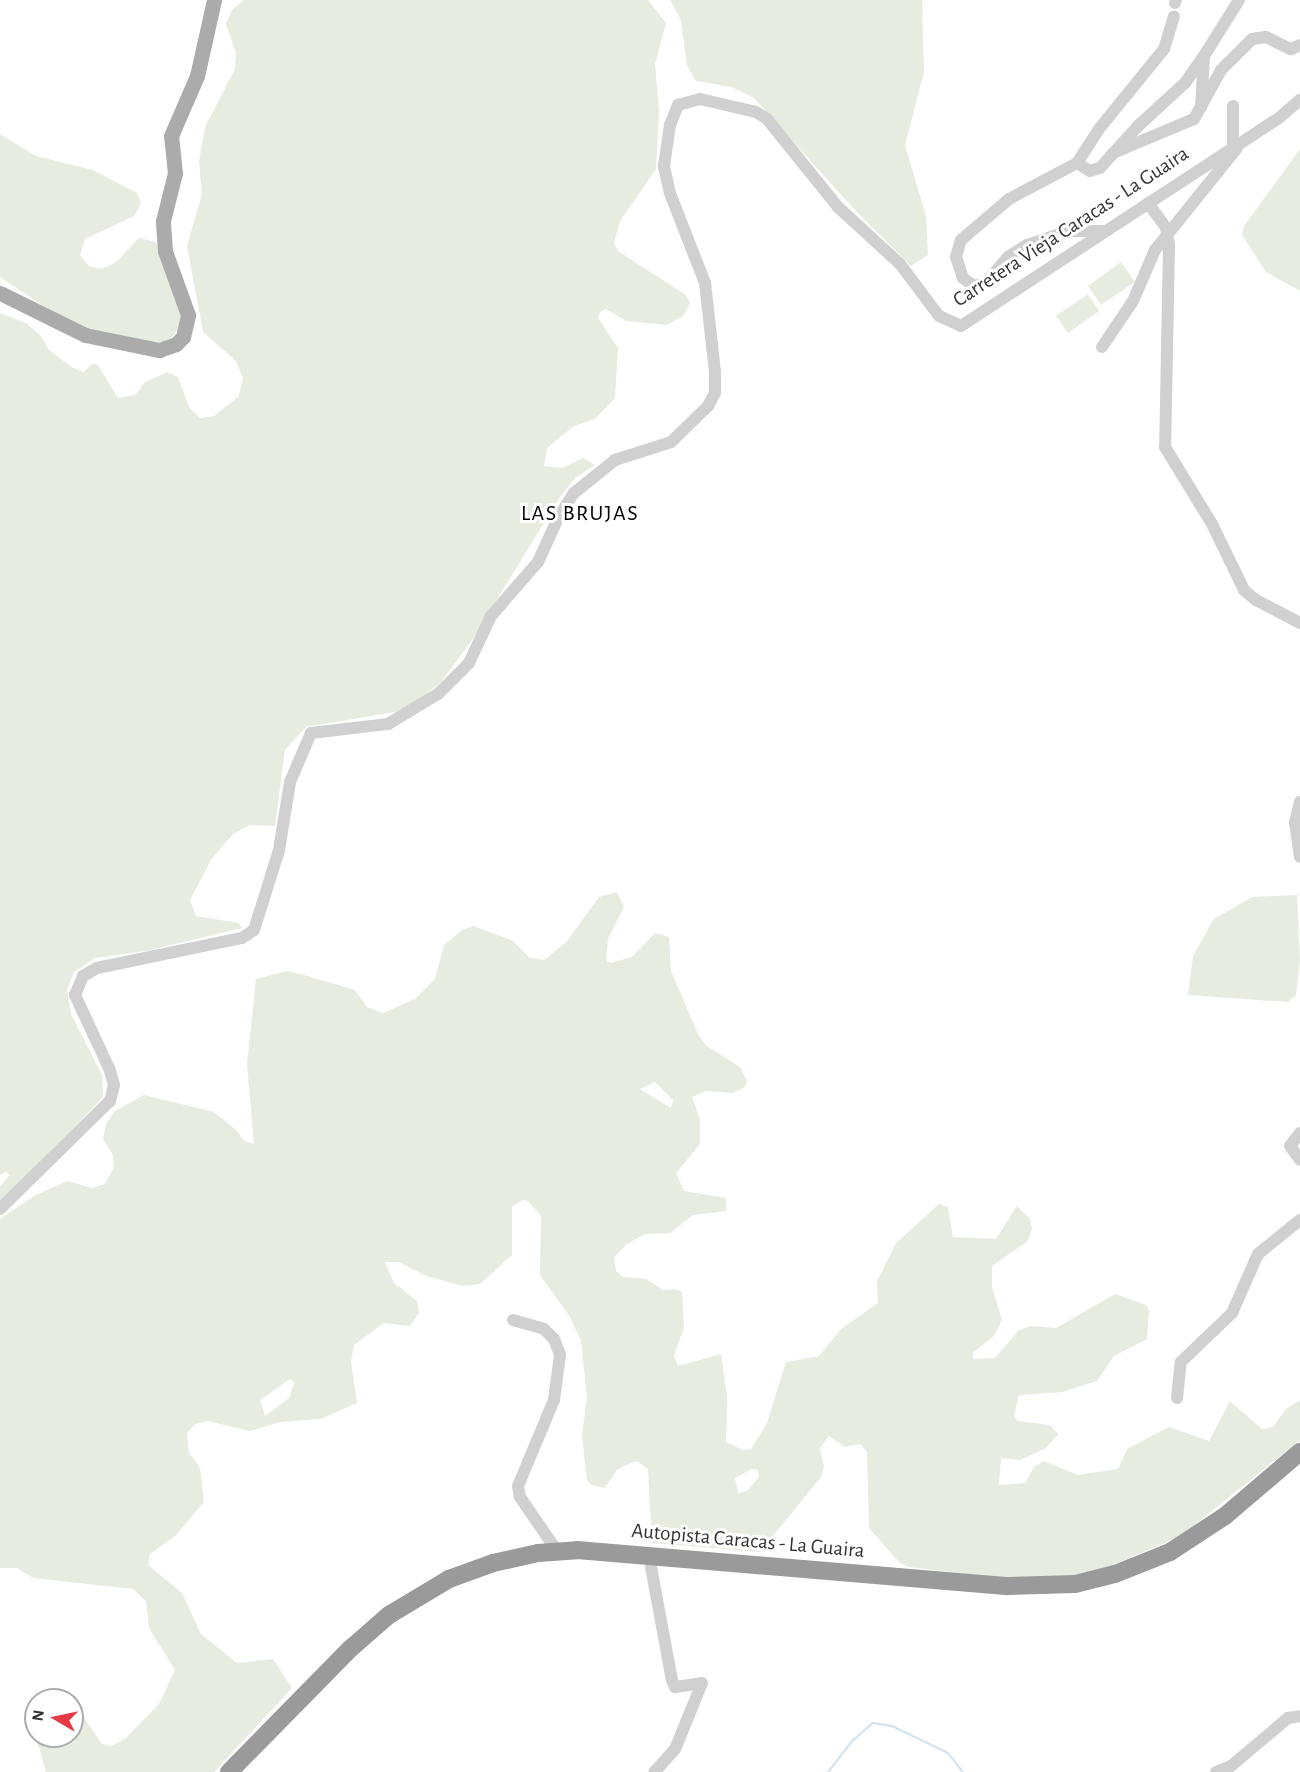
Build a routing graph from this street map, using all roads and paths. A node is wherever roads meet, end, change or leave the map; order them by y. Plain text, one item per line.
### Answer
1 (214, 0) edge
2 (1239, 0) edge
3 (1175, 6) edge
4 (1300, 45) edge
5 (1204, 56) junction
6 (1300, 100) edge
7 (1233, 106) dead end
8 (1201, 111) junction
9 (1237, 145) junction
10 (1113, 153) junction
11 (1077, 163) junction
12 (1148, 203) junction
13 (1106, 231) junction
14 (1168, 232) junction
15 (0, 293) edge
16 (1102, 347) dead end
17 (1300, 622) edge
18 (1300, 802) edge
19 (1300, 857) edge
20 (1300, 1133) edge
21 (1300, 1160) edge
22 (0, 1209) edge
23 (1300, 1221) edge
24 (513, 1320) dead end
25 (1177, 1398) dead end
26 (1300, 1452) edge
27 (1300, 1468) edge
28 (557, 1551) junction
29 (651, 1567) junction
30 (1300, 1716) edge
31 (229, 1772) edge
32 (246, 1772) edge
33 (654, 1772) edge
34 (1216, 1772) edge

1 - 15 main road
2 - 5 street
3 - 11 street
4 - 8 street
5 - 8 street
5 - 10 street
6 - 9 street, Carretera Vieja Caracas - La Guaira
7 - 9 street
8 - 10 street
9 - 12 street, Carretera Vieja Caracas - La Guaira
9 - 14 street
10 - 11 street
11 - 13 street
12 - 13 street, Carretera Vieja Caracas - La Guaira
12 - 14 street
13 - 22 street, Carretera Vieja Caracas - La Guaira
14 - 16 street
14 - 17 street
18 - 19 street
20 - 21 street
23 - 25 street
24 - 28 street
26 - 28 highway, Autopista Caracas - La Guaira
27 - 29 highway, Autopista Caracas - La Guaira
28 - 31 highway, Autopista Caracas - La Guaira
29 - 32 highway, Autopista Caracas - La Guaira
29 - 33 street
30 - 34 street

